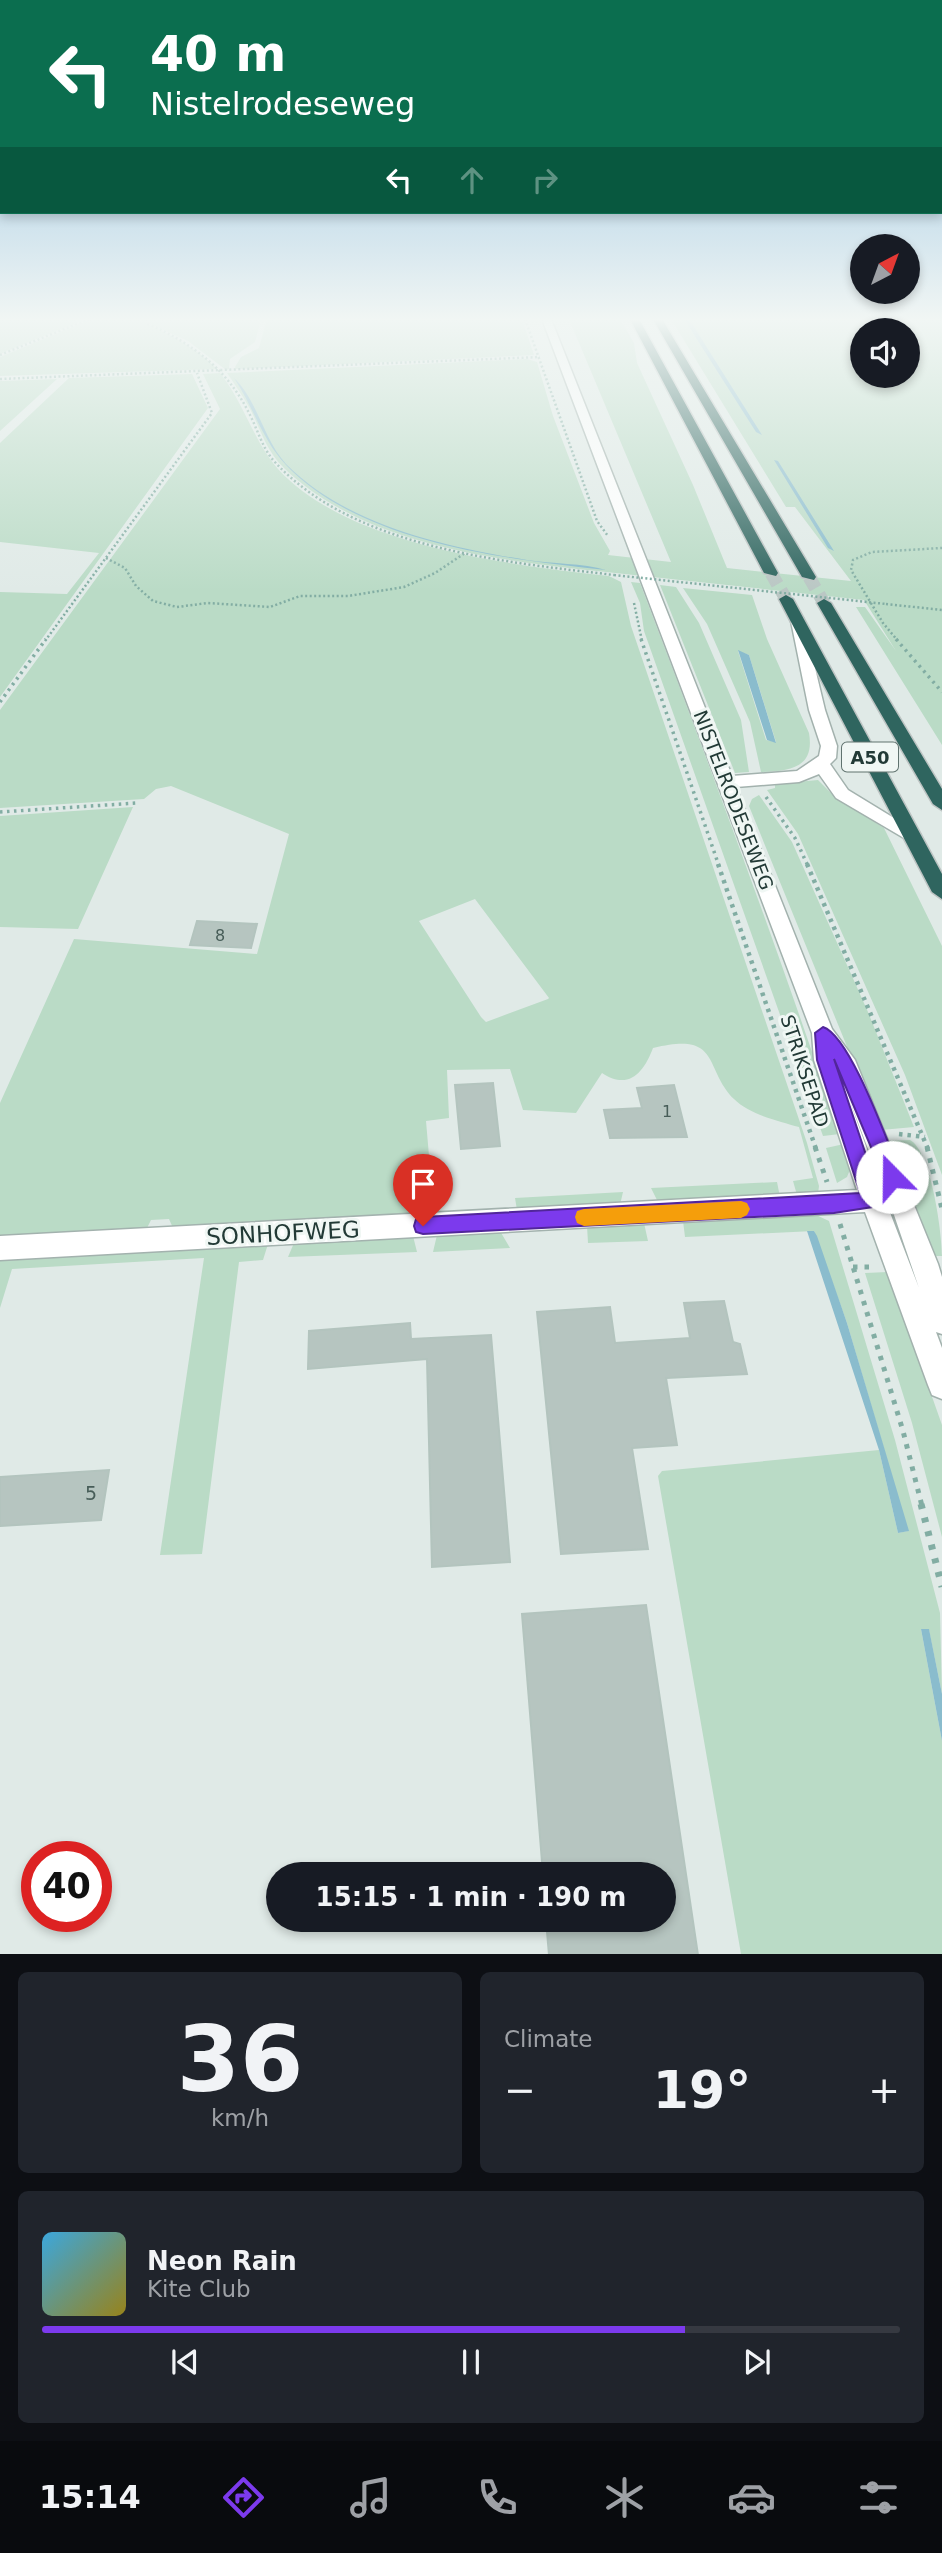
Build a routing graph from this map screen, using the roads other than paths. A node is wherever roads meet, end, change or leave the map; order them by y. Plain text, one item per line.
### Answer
1 (582, 410) edge
2 (684, 410) edge
3 (711, 410) edge
4 (771, 573) tunnel mouth
5 (809, 577) tunnel mouth
6 (786, 599) tunnel mouth
7 (824, 603) tunnel mouth
8 (798, 621) junction
9 (822, 765) junction
10 (727, 782) junction
11 (942, 804) edge
12 (911, 834) junction
13 (942, 892) edge
14 (823, 1033) junction
15 (901, 1197) junction
16 (872, 1200) junction
17 (0, 1248) edge
18 (942, 1321) edge
19 (942, 1385) edge

1 - 10 street, NISTELRODESEWEG
2 - 4 highway
3 - 5 highway
6 - 8 highway, A50
7 - 11 highway, A50
8 - 9 street
8 - 12 highway, A50
9 - 10 street
9 - 12 street
10 - 14 street, NISTELRODESEWEG
12 - 13 highway, A50
14 - 15 street, NISTELRODESEWEG
14 - 16 street, NISTELRODESEWEG
15 - 16 street, SONHOFWEG
15 - 18 street, NISTELRODESEWEG
16 - 17 street, SONHOFWEG
16 - 19 street, NISTELRODESEWEG

